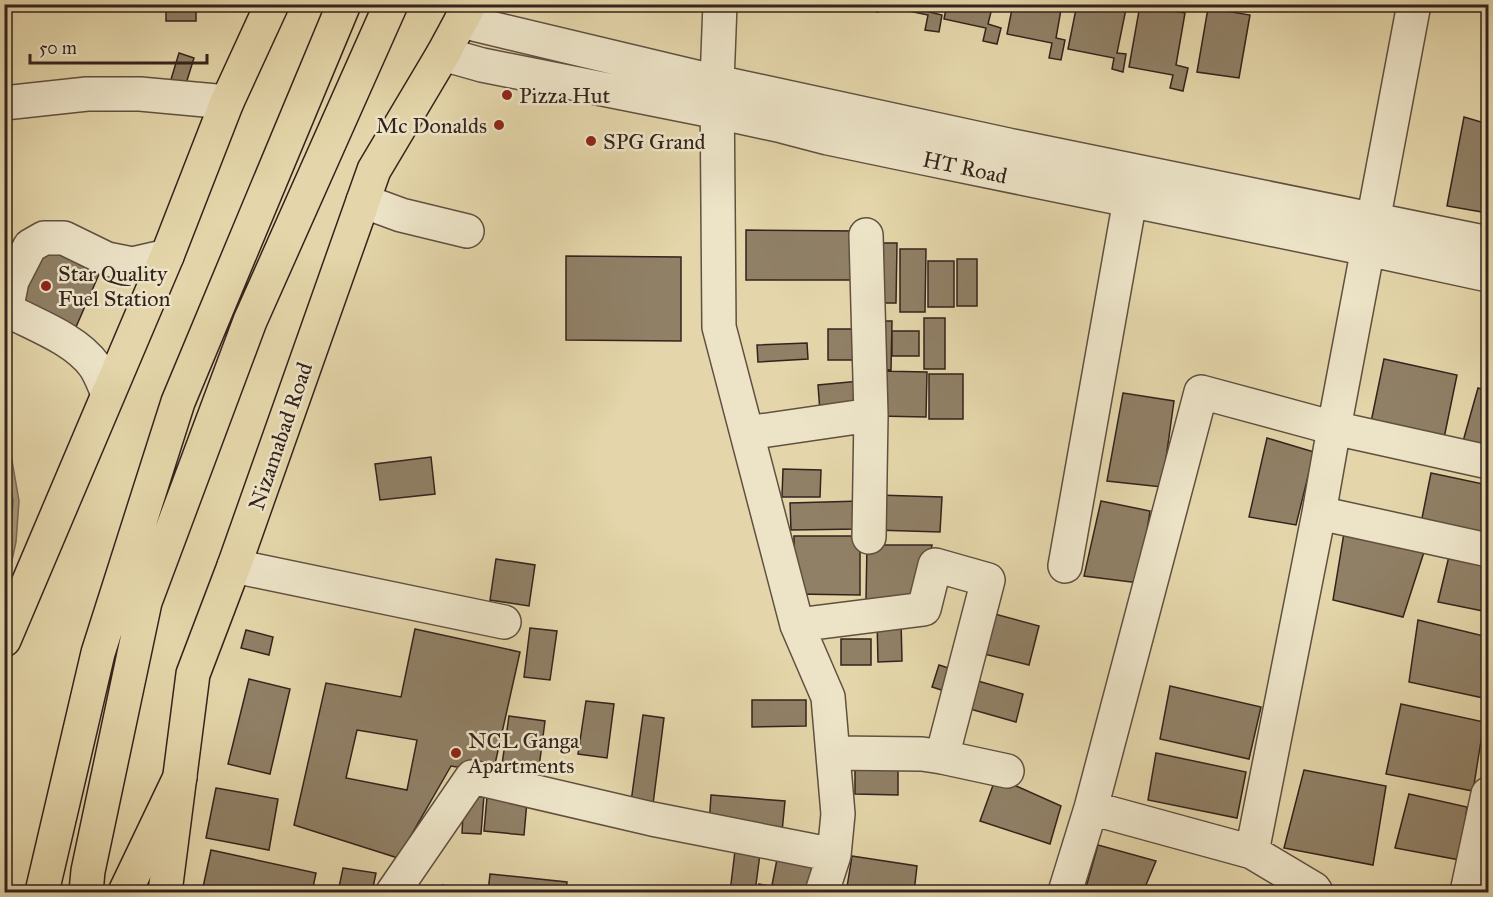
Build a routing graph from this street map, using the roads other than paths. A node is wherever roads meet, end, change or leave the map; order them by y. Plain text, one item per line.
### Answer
1 (272, 4) edge
2 (344, 4) edge
3 (391, 4) edge
4 (720, 4) edge
5 (1414, 4) edge
6 (465, 13) edge
7 (442, 54) junction
8 (718, 97) junction
9 (227, 102) junction
10 (4, 103) edge
11 (1004, 159) junction
12 (1130, 200) junction
13 (363, 201) junction
14 (467, 231) dead end
15 (1371, 234) junction
16 (866, 235) dead end
17 (1488, 243) edge
18 (167, 256) junction
19 (1488, 275) edge
20 (108, 394) junction
21 (871, 415) junction
22 (1334, 428) junction
23 (747, 433) junction
24 (1488, 462) edge
25 (1319, 513) junction
26 (869, 537) dead end
27 (1488, 550) edge
28 (234, 566) junction
29 (1065, 566) dead end
30 (504, 622) dead end
31 (797, 625) junction
32 (4, 640) edge
33 (833, 753) junction
34 (942, 757) junction
35 (1007, 771) dead end
36 (180, 777) junction
37 (1488, 794) edge
38 (1091, 808) junction
39 (1252, 852) junction
40 (834, 855) junction
41 (42, 892) edge
42 (86, 892) edge
43 (125, 892) edge
44 (165, 892) edge
45 (393, 892) edge
46 (822, 892) edge
47 (1065, 892) edge
48 (1316, 892) edge
49 (1467, 892) edge

1 - 9 main road
2 - 41 main road
3 - 42 main road
4 - 8 street
5 - 15 street
6 - 7 main road, Nizamabad Road
6 - 8 street, HT Road
7 - 8 street, HT Road
7 - 13 main road, Nizamabad Road
8 - 11 street, HT Road
8 - 23 street
9 - 10 street
9 - 18 main road
11 - 12 street, HT Road
11 - 15 street, HT Road
12 - 15 street, HT Road
12 - 29 street
13 - 14 street
13 - 28 main road, Nizamabad Road
15 - 17 street, HT Road
15 - 19 street, HT Road
15 - 22 street
16 - 21 street
18 - 20 main road
18 - 20 street
20 - 32 main road
21 - 23 street
21 - 26 street
22 - 24 street
22 - 25 street
22 - 38 street
23 - 31 street
25 - 27 street
25 - 39 street
28 - 30 street
28 - 36 main road, Nizamabad Road
31 - 33 street
31 - 34 street
33 - 34 street
33 - 40 street
34 - 35 street
36 - 43 main road
36 - 44 main road, Nizamabad Road
37 - 49 street
38 - 39 street
38 - 47 street
39 - 48 street
40 - 45 street
40 - 46 street

